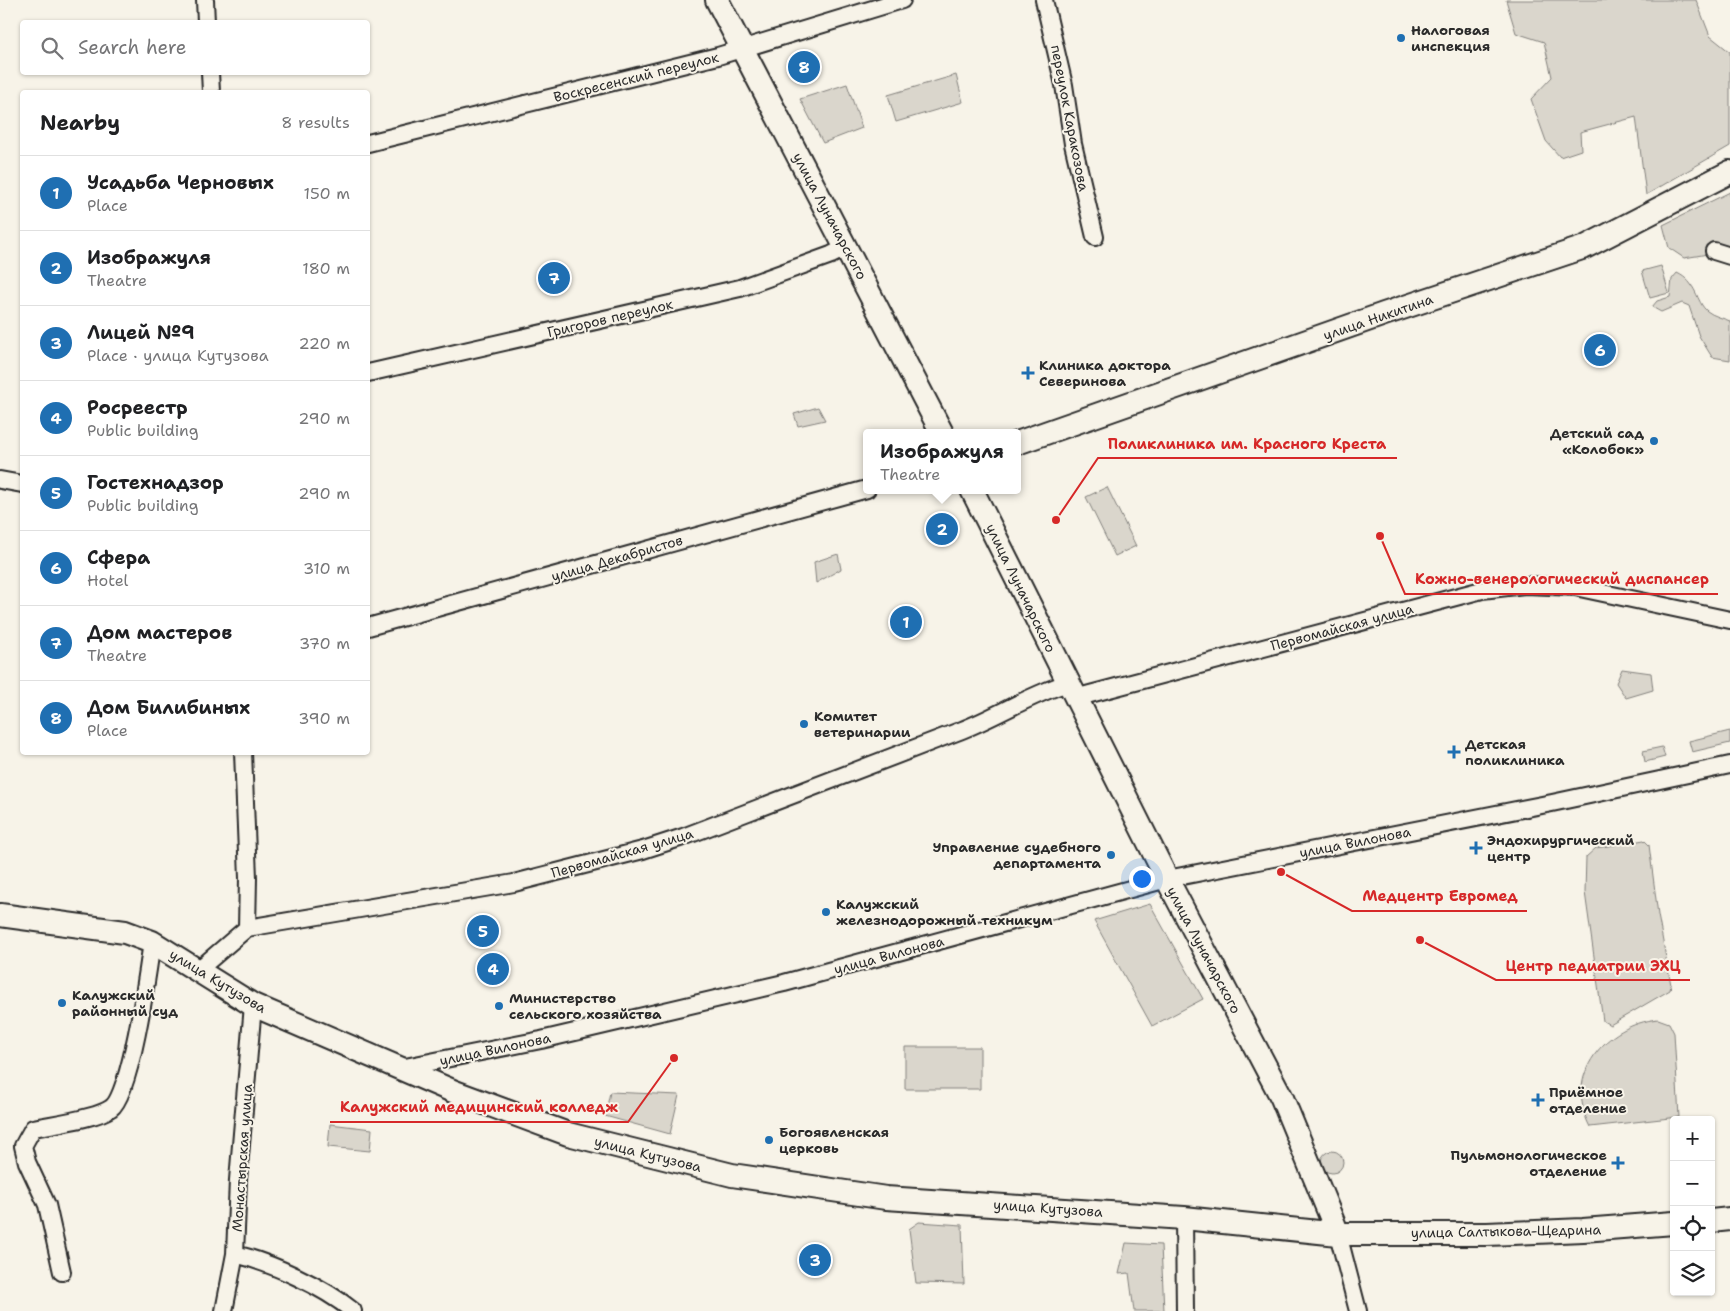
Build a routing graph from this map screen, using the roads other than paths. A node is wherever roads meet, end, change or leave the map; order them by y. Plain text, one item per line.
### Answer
1 (205, 0) edge
2 (717, 0) edge
3 (902, 0) edge
4 (1044, 0) edge
5 (206, 20) edge
6 (742, 48) junction
7 (210, 75) edge
8 (211, 90) edge
9 (370, 143) edge
10 (1730, 172) edge
11 (1095, 237) dead end
12 (847, 247) junction
13 (1714, 251) dead end
14 (1730, 256) edge
15 (370, 373) edge
16 (940, 429) edge
17 (1021, 442) edge
18 (0, 480) edge
19 (20, 484) edge
20 (863, 490) edge
21 (974, 494) edge
22 (1730, 620) edge
23 (370, 627) edge
24 (1072, 691) junction
25 (243, 755) edge
26 (1730, 765) edge
27 (1166, 879) junction
28 (0, 915) edge
29 (246, 928) junction
30 (152, 942) junction
31 (198, 970) junction
32 (254, 1005) junction
33 (399, 1068) junction
34 (1184, 1218) junction
35 (1730, 1219) edge
36 (1715, 1220) edge
37 (1670, 1224) edge
38 (1338, 1234) junction
39 (235, 1254) junction
40 (62, 1272) dead end
41 (224, 1311) edge
42 (353, 1311) edge
43 (1185, 1311) edge
44 (1358, 1311) edge

1 - 5 street
2 - 6 main road, улица Луначарского
3 - 6 street, Воскресенский переулок
4 - 11 street, переулок Каракозова
6 - 9 street, Воскресенский переулок
6 - 12 main road, улица Луначарского
7 - 8 street
10 - 17 main road, улица Никитина
12 - 15 street, Григоров переулок
12 - 16 main road, улица Луначарского
13 - 14 street
18 - 19 street
20 - 23 street, улица Декабристов
21 - 24 main road, улица Луначарского
22 - 24 street, Первомайская улица
24 - 27 main road, улица Луначарского
24 - 29 street, Первомайская улица
25 - 29 street
26 - 27 street, улица Вилонова
27 - 33 street, улица Вилонова
27 - 38 main road, улица Луначарского
28 - 30 main road, улица Кутузова
29 - 31 street
30 - 31 main road, улица Кутузова
30 - 40 street
31 - 32 main road, улица Кутузова
32 - 33 main road, улица Кутузова
32 - 39 street, Монастырская улица
33 - 34 main road, улица Кутузова
34 - 38 main road, улица Кутузова
34 - 43 street
35 - 36 main road
37 - 38 main road, улица Салтыкова-Щедрина
38 - 44 street, улица Луначарского
39 - 41 street, Монастырская улица
39 - 42 street

